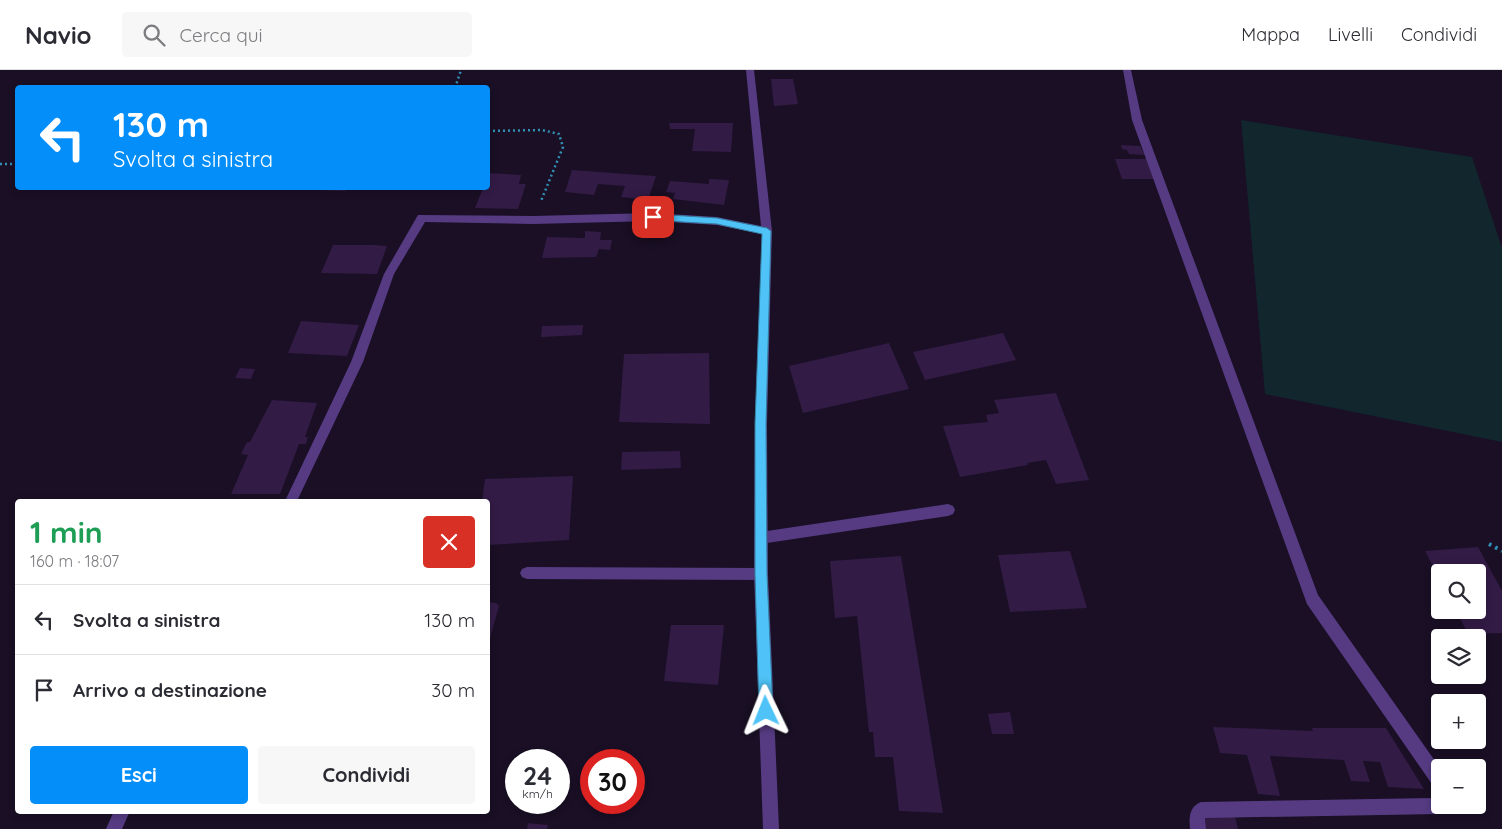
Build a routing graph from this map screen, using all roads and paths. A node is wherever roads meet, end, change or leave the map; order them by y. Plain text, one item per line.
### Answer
1 (461, 70) edge
2 (750, 70) edge
3 (1127, 70) edge
4 (456, 85) edge
5 (490, 131) edge
6 (0, 164) edge
7 (15, 164) edge
8 (533, 220) junction
9 (767, 231) junction
10 (292, 499) edge
11 (948, 510) dead end
12 (761, 538) junction
13 (1489, 544) dead end
14 (1502, 551) edge
15 (527, 573) dead end
16 (761, 574) junction
17 (1431, 768) edge
18 (1431, 806) edge
19 (121, 814) edge
20 (114, 829) edge
21 (771, 829) edge
22 (1198, 829) edge

1 - 4 path
2 - 9 street
3 - 17 street
5 - 8 path
6 - 7 path
8 - 9 street
8 - 10 street
9 - 12 street
11 - 12 street
12 - 16 street
13 - 14 path
15 - 16 street
16 - 21 street
18 - 22 street
19 - 20 street

